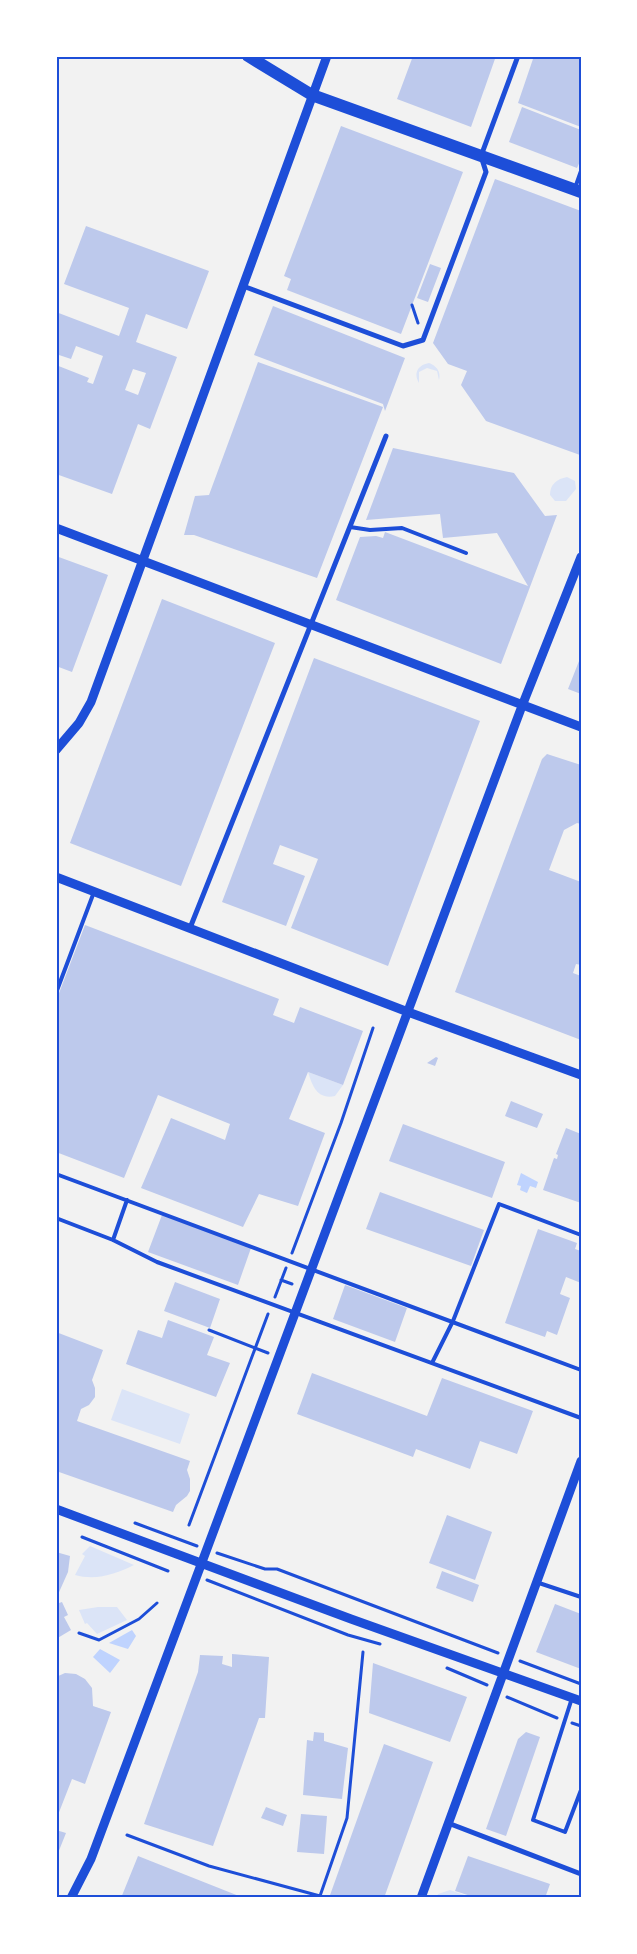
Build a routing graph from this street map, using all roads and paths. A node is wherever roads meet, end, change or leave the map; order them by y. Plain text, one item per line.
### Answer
1 (248, 56) edge
2 (327, 56) edge
3 (518, 56) edge
4 (312, 95) junction
5 (481, 156) junction
6 (581, 171) edge
7 (578, 190) edge
8 (243, 286) junction
9 (386, 436) dead end
10 (350, 527) junction
11 (56, 528) edge
12 (466, 553) dead end
13 (581, 557) edge
14 (143, 561) junction
15 (310, 625) junction
16 (522, 706) junction
17 (581, 727) edge
18 (56, 750) edge
19 (56, 877) edge
20 (94, 891) junction
21 (190, 928) junction
22 (56, 993) edge
23 (408, 1012) junction
24 (373, 1028) dead end
25 (581, 1076) edge
26 (56, 1174) edge
27 (127, 1200) junction
28 (56, 1218) edge
29 (581, 1236) edge
30 (113, 1240) junction
31 (289, 1260) junction
32 (312, 1268) junction
33 (281, 1280) junction
34 (292, 1284) dead end
35 (274, 1299) dead end
36 (295, 1313) junction
37 (268, 1314) dead end
38 (453, 1321) junction
39 (209, 1330) dead end
40 (256, 1348) junction
41 (278, 1358) junction
42 (432, 1363) junction
43 (581, 1370) edge
44 (581, 1418) edge
45 (581, 1461) edge
46 (56, 1509) edge
47 (133, 1523) dead end
48 (189, 1526) dead end
49 (82, 1537) dead end
50 (206, 1549) junction
51 (201, 1563) junction
52 (168, 1571) dead end
53 (197, 1575) junction
54 (536, 1582) junction
55 (580, 1595) edge
56 (157, 1603) dead end
57 (79, 1633) dead end
58 (383, 1644) dead end
59 (363, 1652) dead end
60 (509, 1657) junction
61 (439, 1665) dead end
62 (503, 1673) junction
63 (581, 1684) edge
64 (496, 1691) junction
65 (576, 1699) edge
66 (564, 1721) junction
67 (581, 1726) edge
68 (581, 1790) edge
69 (448, 1823) junction
70 (128, 1835) dead end
71 (581, 1874) edge
72 (71, 1898) edge
73 (421, 1898) edge

1 - 4 main road
2 - 4 street
3 - 5 street
4 - 5 main road
4 - 8 street
5 - 7 main road
5 - 8 street
6 - 7 lane
8 - 14 street
9 - 10 street
10 - 12 lane
10 - 15 street
11 - 14 street
13 - 16 street
14 - 15 street
14 - 18 street
15 - 16 street
15 - 21 street
16 - 17 street
16 - 23 street
19 - 20 street
20 - 21 street
20 - 22 lane
21 - 23 street
23 - 25 street
23 - 32 street
24 - 31 path
26 - 27 lane
27 - 30 lane
27 - 31 lane
28 - 30 lane
29 - 38 lane
30 - 36 lane
31 - 32 lane
31 - 33 path
32 - 36 street
32 - 38 lane
33 - 34 path
33 - 35 path
36 - 41 street
36 - 42 lane
37 - 40 path
38 - 42 lane
38 - 43 lane
39 - 40 path
40 - 41 path
40 - 48 path
41 - 50 street
42 - 44 lane
45 - 54 street
46 - 51 street
47 - 50 path
49 - 52 path
50 - 51 street
50 - 60 path
51 - 53 street
51 - 62 street
53 - 58 path
53 - 72 street
54 - 55 lane
54 - 60 street
56 - 57 path
59 - 70 path
60 - 62 street
60 - 63 path
61 - 64 path
62 - 64 street
62 - 65 street
64 - 66 path
64 - 69 street
65 - 66 lane
66 - 67 path
66 - 68 lane
69 - 71 street
69 - 73 street

